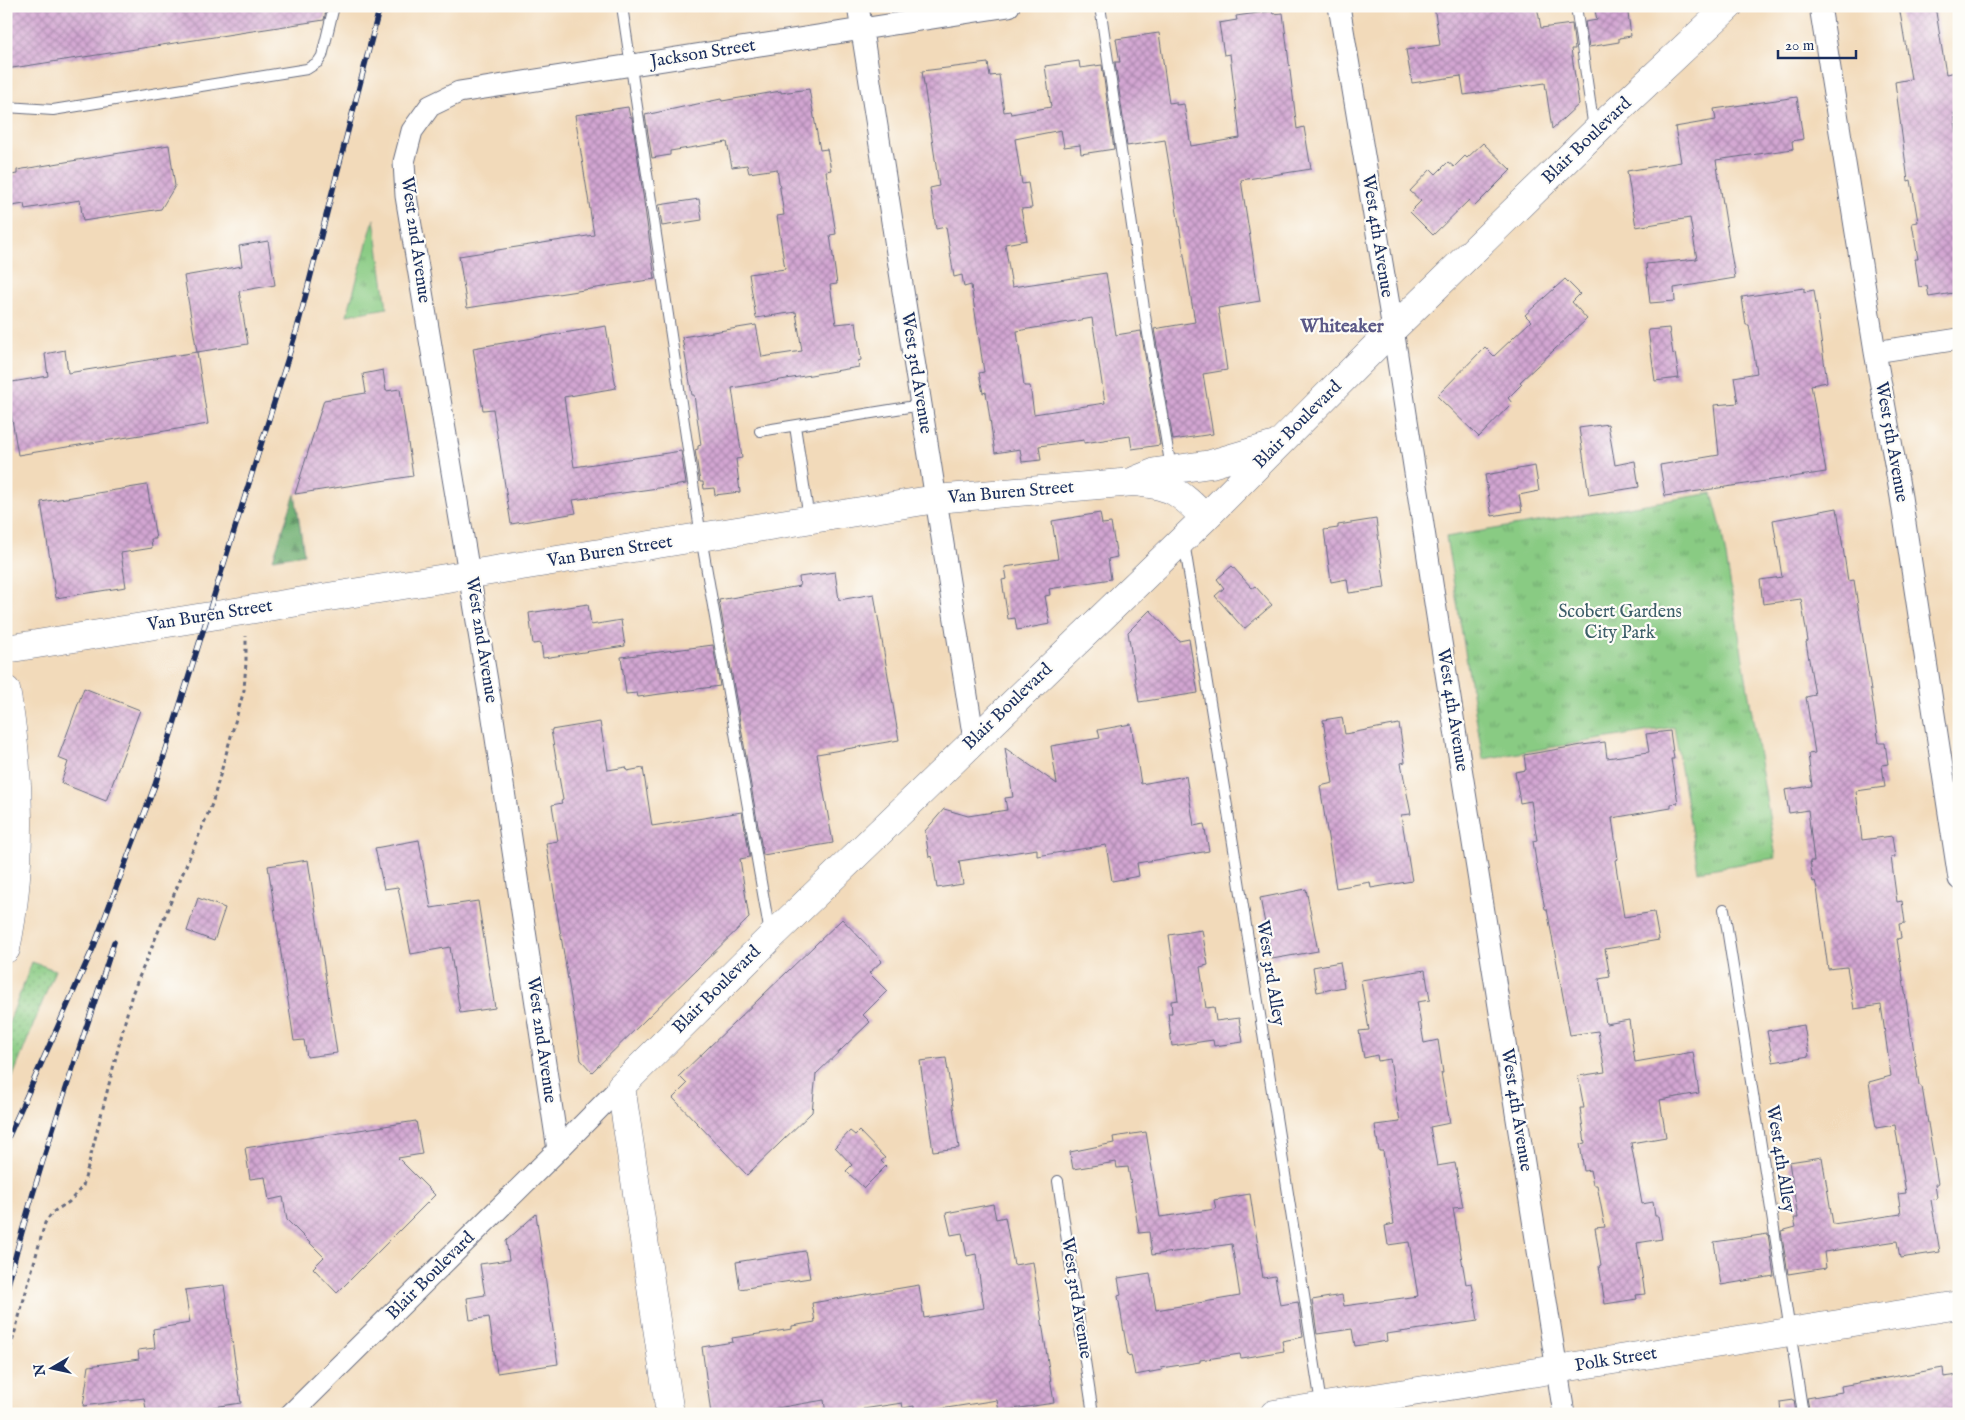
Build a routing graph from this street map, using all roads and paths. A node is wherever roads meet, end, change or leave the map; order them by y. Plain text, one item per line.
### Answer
1 (334, 6) edge
2 (622, 6) edge
3 (858, 6) edge
4 (1009, 6) edge
5 (1100, 6) edge
6 (1339, 6) edge
7 (1576, 6) edge
8 (1729, 6) edge
9 (1820, 6) edge
10 (862, 29) junction
11 (632, 65) junction
12 (6, 107) edge
13 (412, 131) joint
14 (1594, 133) junction
15 (1393, 329) junction
16 (1959, 339) edge
17 (1875, 352) junction
18 (921, 405) junction
19 (796, 426) junction
20 (760, 431) dead end
21 (1280, 443) junction
22 (1171, 469) junction
23 (1133, 482) junction
24 (936, 499) junction
25 (1205, 518) junction
26 (809, 520) junction
27 (701, 537) junction
28 (1184, 538) junction
29 (470, 575) junction
30 (243, 611) junction
31 (6, 649) edge
32 (6, 690) edge
33 (974, 740) junction
34 (1955, 825) edge
35 (1959, 878) edge
36 (1724, 909) dead end
37 (9, 923) edge
38 (771, 937) junction
39 (6, 949) edge
40 (621, 1086) junction
41 (558, 1150) junction
42 (1058, 1181) dead end
43 (1959, 1305) edge
44 (1790, 1332) junction
45 (6, 1364) edge
46 (1557, 1369) junction
47 (1321, 1410) edge
48 (292, 1414) edge
49 (670, 1414) edge
50 (1094, 1414) edge
51 (1274, 1414) edge
52 (1564, 1414) edge
53 (1803, 1414) edge

1 - 12 lane
2 - 11 lane
3 - 10 street, West 3rd Avenue
4 - 10 street, Jackson Street
5 - 22 lane
6 - 15 street, West 4th Avenue
7 - 14 lane
8 - 14 street, Blair Boulevard
9 - 17 street, West 5th Avenue
10 - 11 street, Jackson Street
10 - 18 street, West 3rd Avenue
11 - 13 street, Jackson Street
11 - 27 lane
13 - 29 street, West 2nd Avenue
14 - 15 street, Blair Boulevard
15 - 21 street, Blair Boulevard
15 - 46 street, West 4th Avenue
16 - 17 street
17 - 34 street, West 5th Avenue
18 - 19 lane
18 - 24 street, West 3rd Avenue
19 - 20 lane
19 - 26 lane
21 - 22 street
21 - 25 street, Blair Boulevard
22 - 23 street
23 - 24 street, Van Buren Street
23 - 25 street, Van Buren Street
24 - 26 street, Van Buren Street
24 - 33 street, West 3rd Avenue
25 - 28 street, Blair Boulevard
26 - 27 street, Van Buren Street
27 - 29 street, Van Buren Street
27 - 38 lane
28 - 33 street, Blair Boulevard
28 - 47 lane, West 3rd Alley
29 - 30 street, Van Buren Street
29 - 41 street, West 2nd Avenue
30 - 31 street, Van Buren Street
30 - 45 path
32 - 37 street
33 - 38 street, Blair Boulevard
34 - 35 street, West 5th Avenue
36 - 44 lane, West 4th Alley
37 - 39 street
38 - 40 street, Blair Boulevard
40 - 41 street, Blair Boulevard
40 - 49 street
41 - 48 street, Blair Boulevard
42 - 50 lane, West 3rd Avenue
43 - 44 street, Polk Street
44 - 46 street, Polk Street
44 - 53 lane, West 4th Alley
46 - 47 street, Polk Street
46 - 52 street, West 4th Avenue
47 - 51 street, Polk Street

